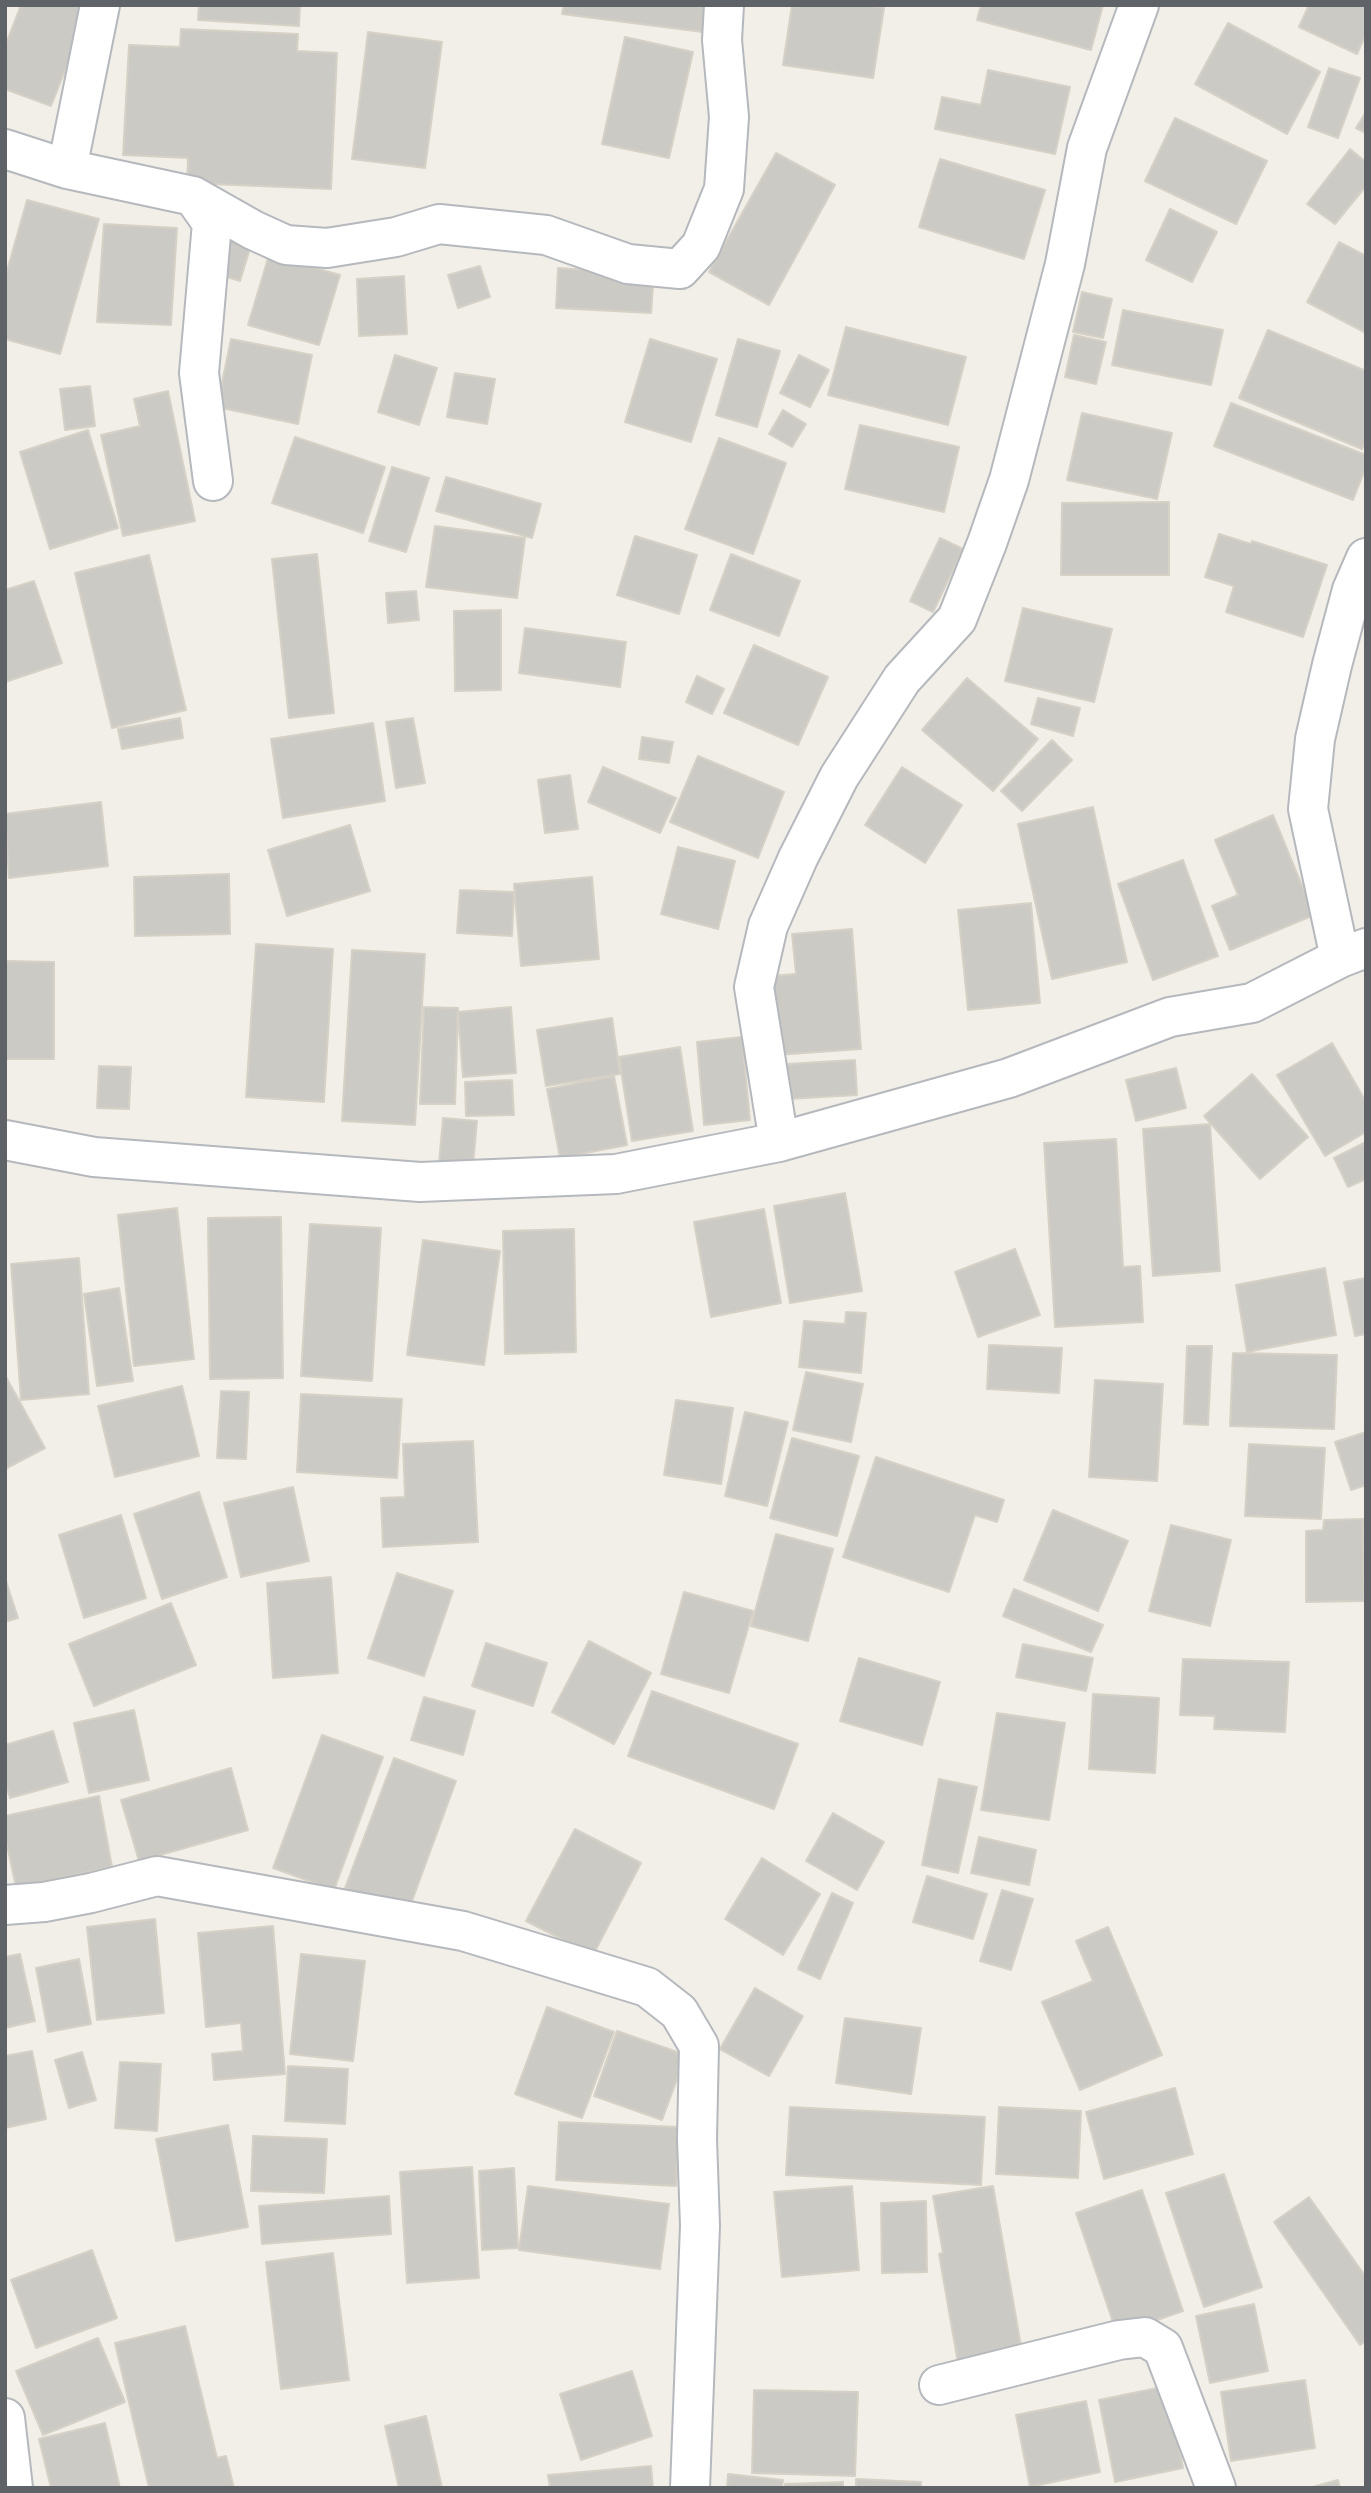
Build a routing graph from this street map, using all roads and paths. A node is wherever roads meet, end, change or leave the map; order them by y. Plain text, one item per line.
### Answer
1 (100, 5) edge
2 (724, 5) edge
3 (1139, 5) edge
4 (5, 149) edge
5 (67, 169) junction
6 (193, 196) junction
7 (213, 481) dead end
8 (1366, 558) edge
9 (1353, 953) edge
10 (5, 1140) edge
11 (779, 1142) junction
12 (5, 1905) edge
13 (939, 2385) dead end
14 (5, 2418) edge
15 (13, 2488) edge
16 (690, 2488) edge
17 (1216, 2488) edge

1 - 5 street
2 - 6 street
3 - 11 street
4 - 5 street
5 - 6 street
6 - 7 street
8 - 9 street
9 - 11 street
10 - 11 street
12 - 16 street
13 - 17 street
14 - 15 street

